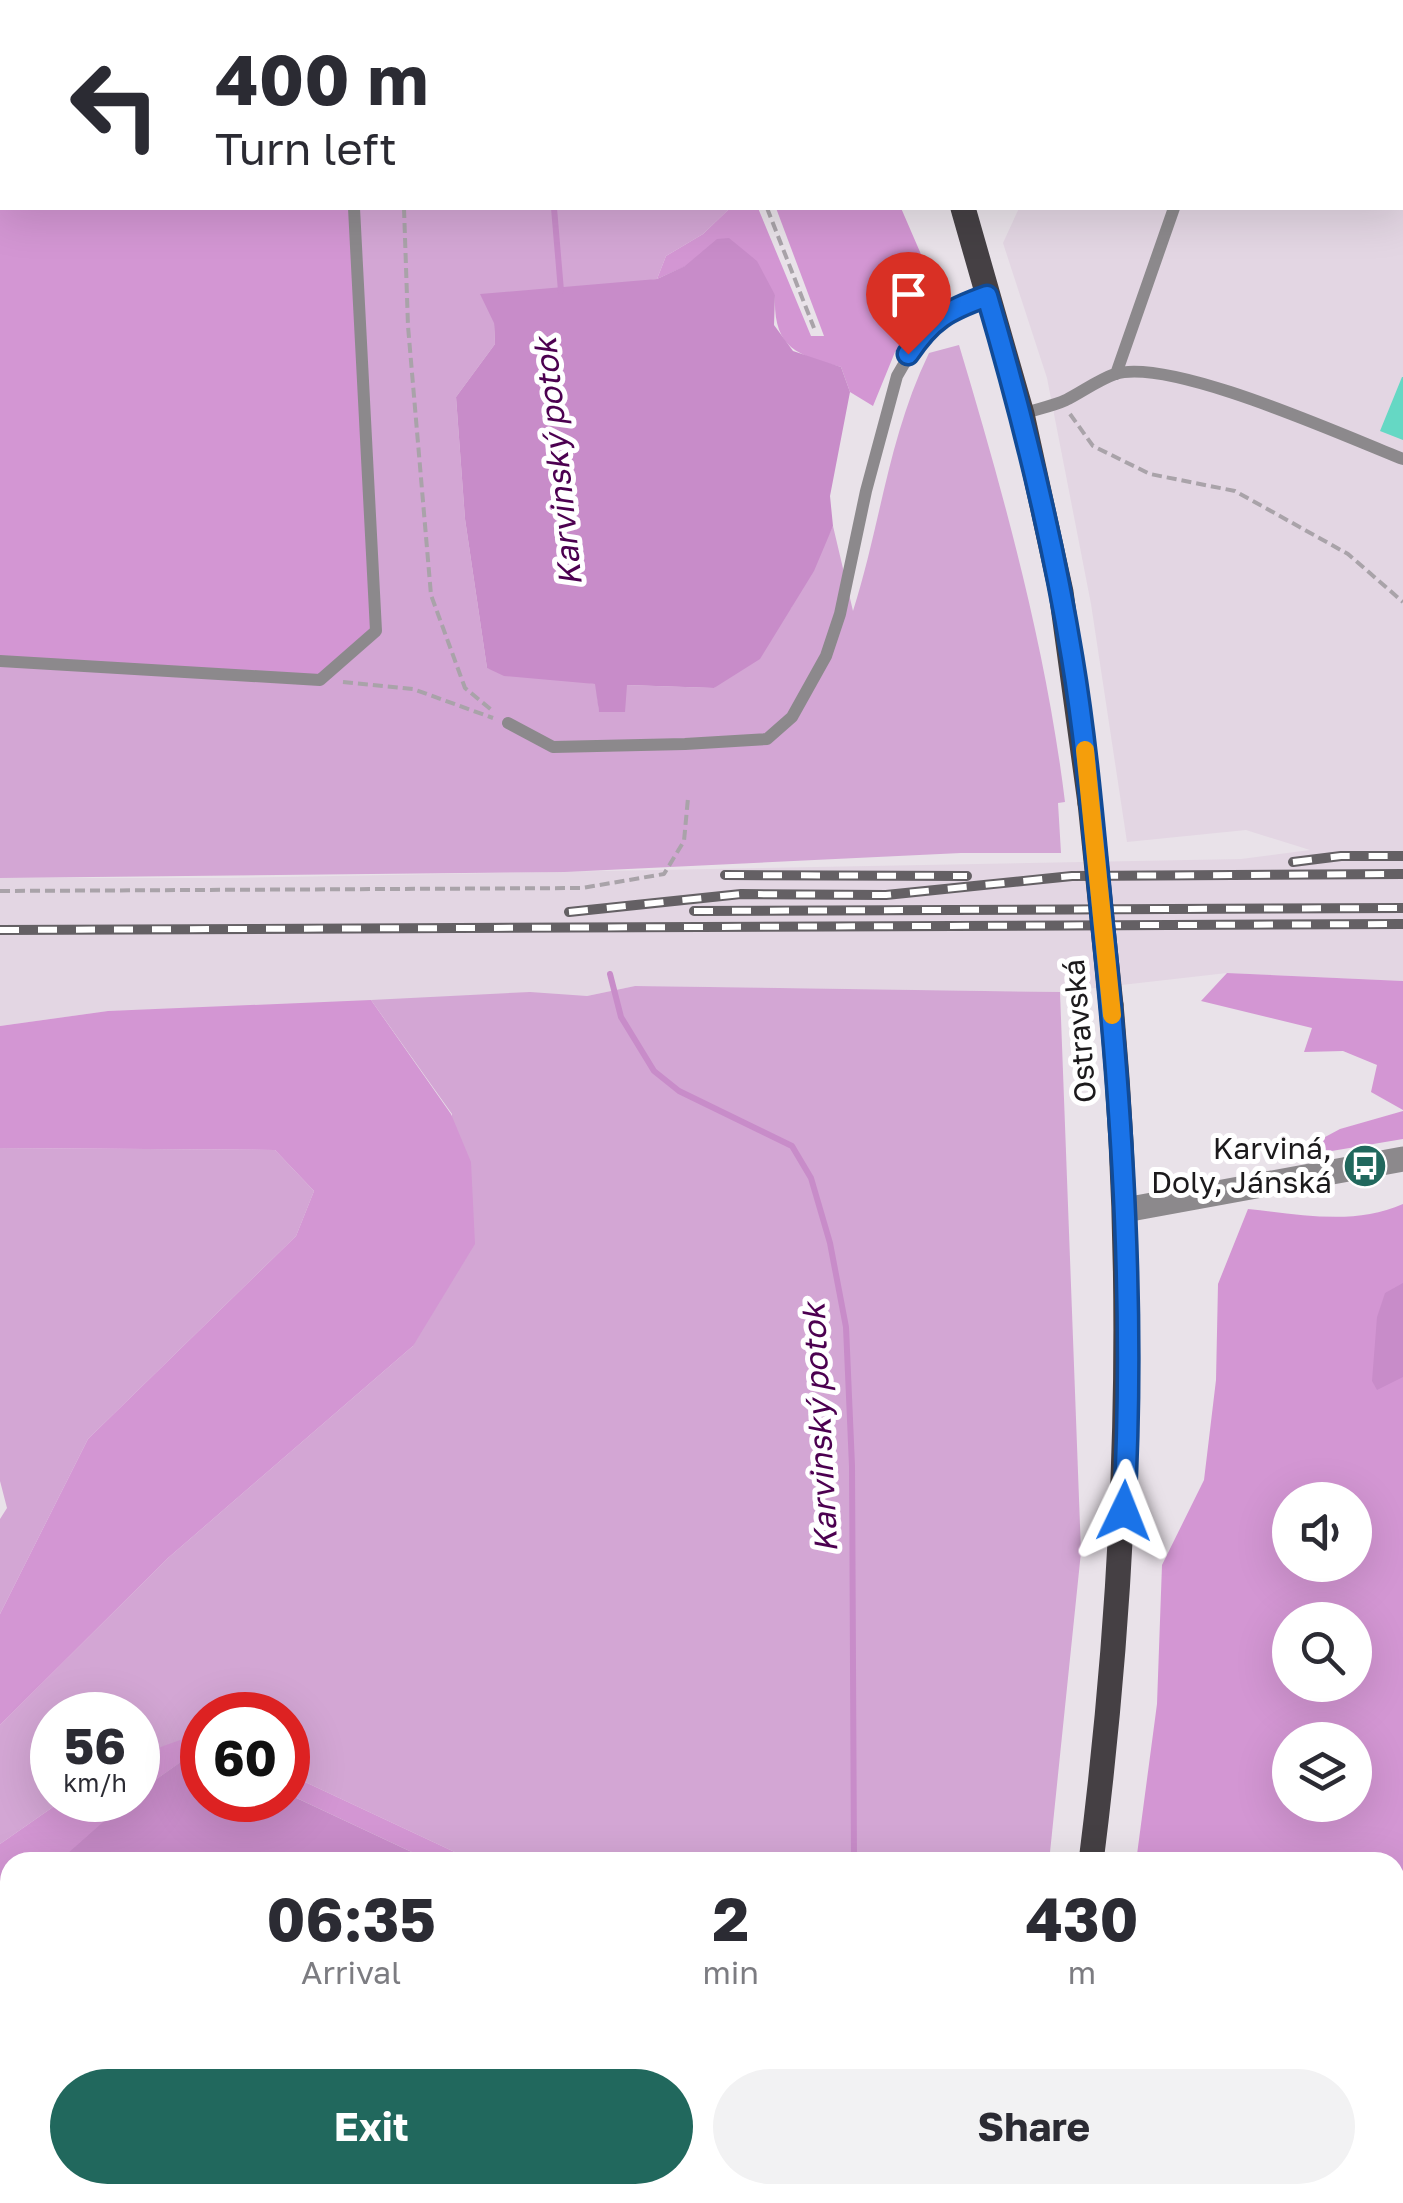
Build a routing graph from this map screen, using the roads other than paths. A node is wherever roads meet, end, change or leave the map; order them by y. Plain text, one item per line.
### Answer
1 (354, 210) edge
2 (964, 210) edge
3 (1173, 210) edge
4 (987, 296) junction
5 (1116, 374) junction
6 (1022, 414) junction
7 (1403, 458) edge
8 (0, 661) edge
9 (508, 724) road end
10 (1403, 1158) edge
11 (1125, 1210) junction
12 (1092, 1852) edge

1 - 8 lane
2 - 4 main road, Ostravská
3 - 5 lane
4 - 6 main road, Ostravská
4 - 9 lane
5 - 6 lane
5 - 7 lane
6 - 11 main road, Ostravská, bridge
10 - 11 street
11 - 12 main road, Ostravská

